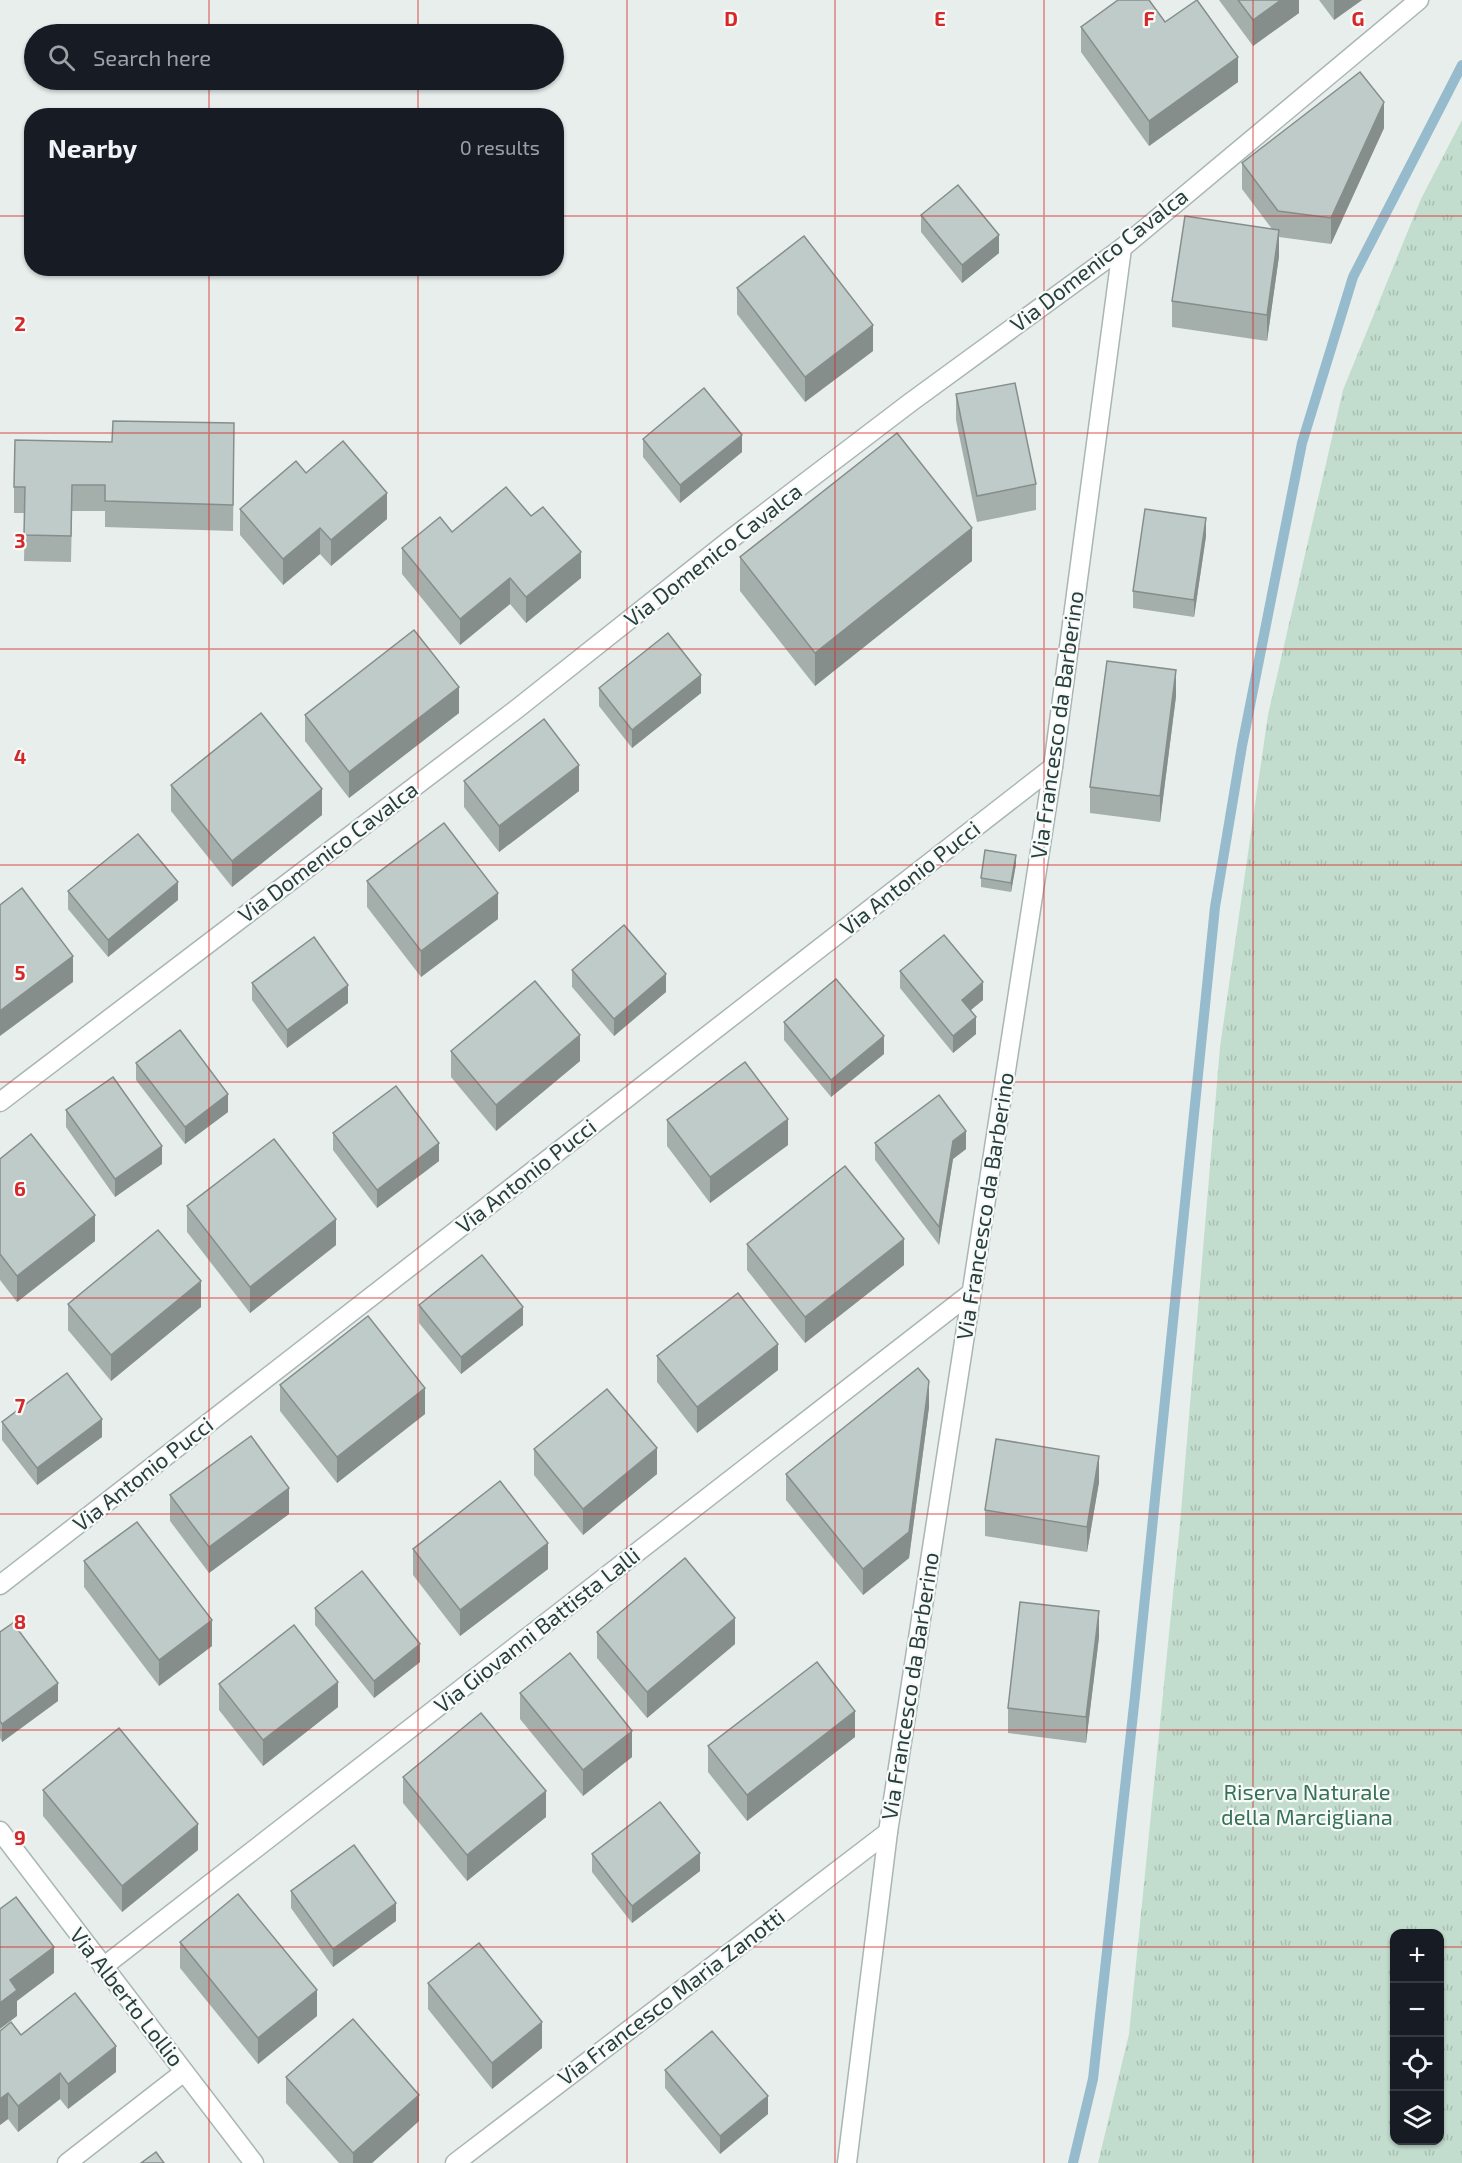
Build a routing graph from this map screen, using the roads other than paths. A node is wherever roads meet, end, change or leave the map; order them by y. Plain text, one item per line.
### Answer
1 (1419, 0) edge
2 (1122, 248) junction
3 (1053, 767) junction
4 (0, 1102) edge
5 (971, 1293) junction
6 (0, 1585) edge
7 (0, 1831) edge
8 (888, 1832) junction
9 (103, 1967) junction
10 (184, 2072) junction
11 (67, 2163) edge
12 (254, 2163) edge
13 (455, 2163) edge
14 (847, 2163) edge

1 - 2 street, Via Domenico Cavalca
2 - 3 street, Via Francesco da Barberino
2 - 4 street, Via Domenico Cavalca
3 - 5 street, Via Francesco da Barberino
3 - 6 street, Via Antonio Pucci
5 - 8 street, Via Francesco da Barberino
5 - 9 street, Via Giovanni Battista Lalli
7 - 9 street, Via Alberto Lollio
8 - 13 street, Via Francesco Maria Zanotti
8 - 14 street, Via Francesco da Barberino
9 - 10 street, Via Alberto Lollio
10 - 11 street
10 - 12 street, Via Alberto Lollio

